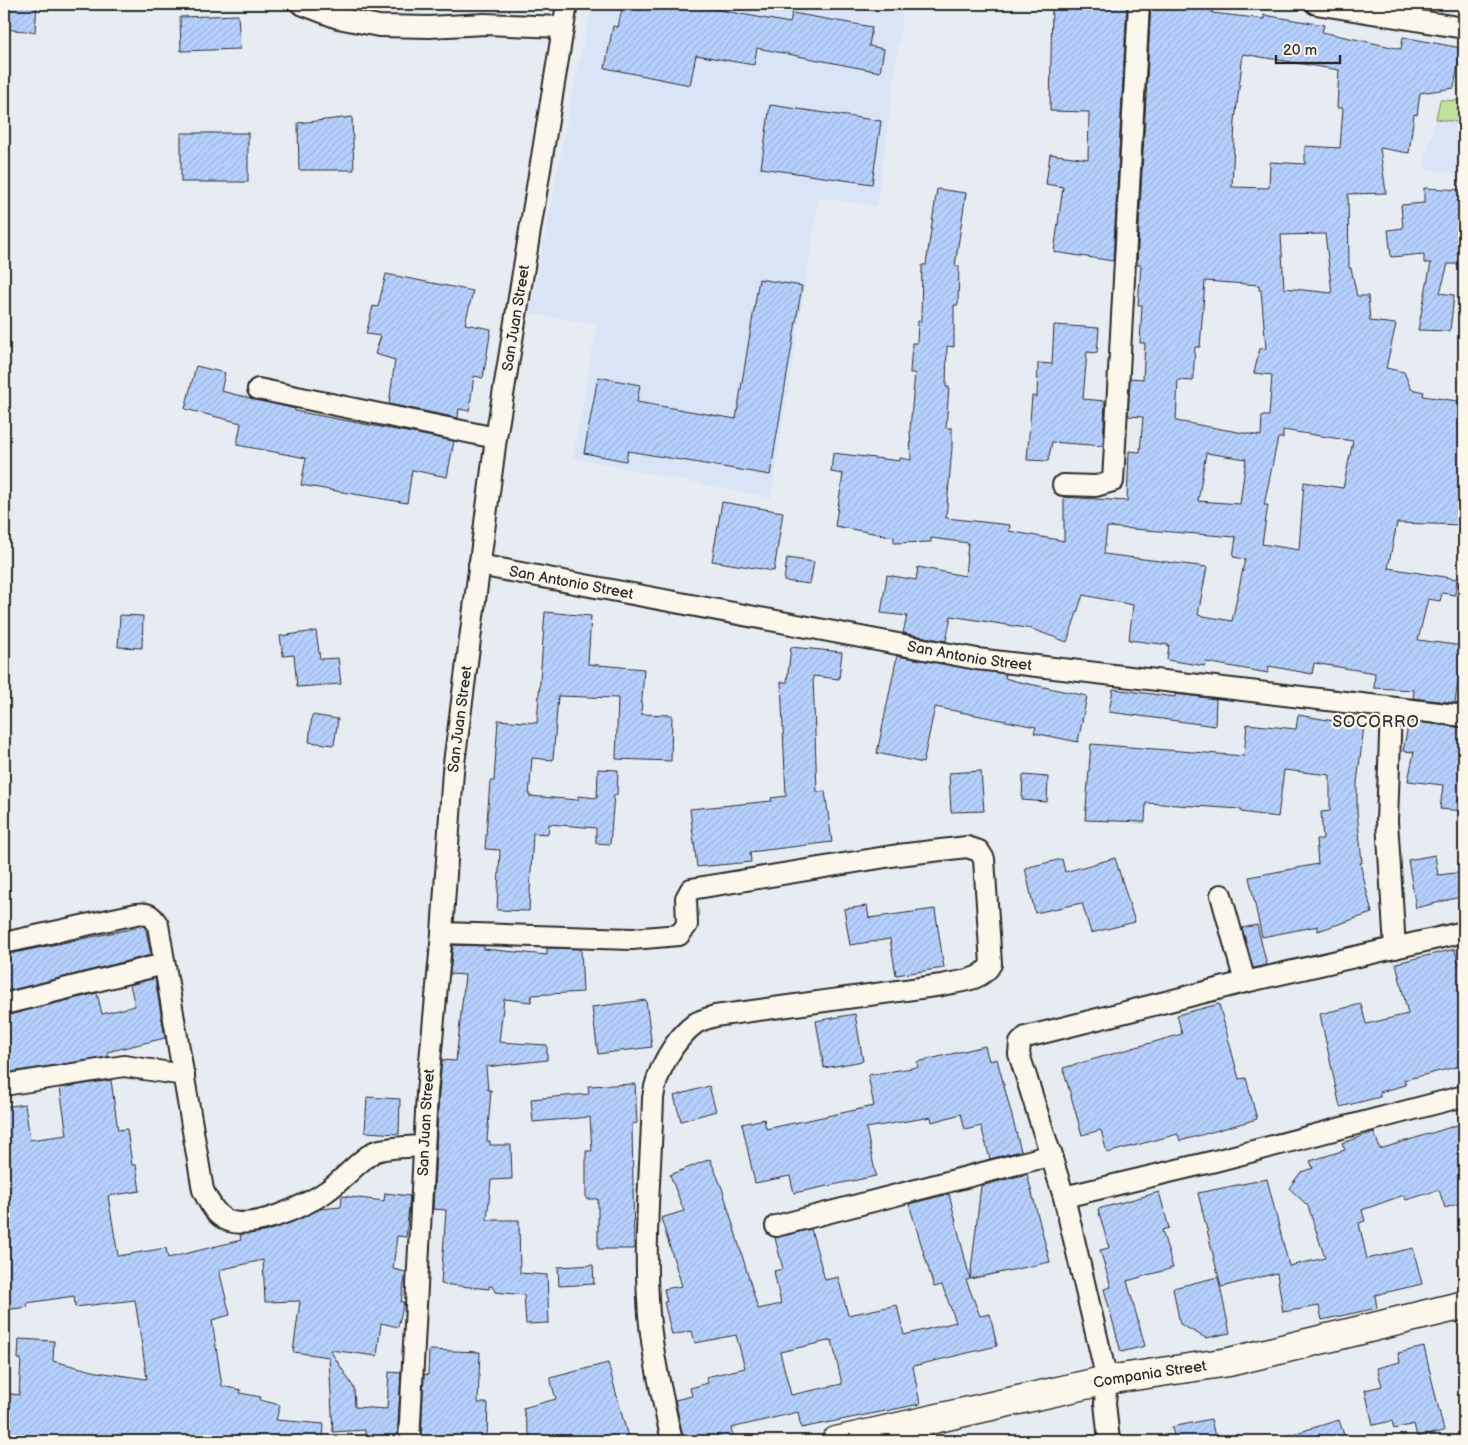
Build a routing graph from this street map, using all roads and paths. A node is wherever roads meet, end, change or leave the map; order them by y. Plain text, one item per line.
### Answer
1 (301, 4) edge
2 (567, 4) edge
3 (1139, 4) edge
4 (1316, 4) edge
5 (1410, 12) edge
6 (562, 27) junction
7 (1464, 28) edge
8 (258, 389) dead end
9 (496, 438) junction
10 (1063, 485) dead end
11 (479, 565) junction
12 (1391, 709) junction
13 (1464, 716) edge
14 (1221, 895) dead end
15 (1464, 932) edge
16 (442, 933) junction
17 (4, 942) edge
18 (1395, 948) junction
19 (164, 964) junction
20 (1245, 982) junction
21 (4, 1004) edge
22 (184, 1075) junction
23 (4, 1085) edge
24 (1464, 1096) edge
25 (424, 1146) junction
26 (1052, 1155) junction
27 (1064, 1196) junction
28 (776, 1226) dead end
29 (1464, 1305) edge
30 (1106, 1380) junction
31 (851, 1440) edge
32 (409, 1441) edge
33 (672, 1441) edge
34 (1109, 1441) edge

1 - 6 street
2 - 6 street, San Juan Street
3 - 10 street
4 - 5 street
5 - 7 street
6 - 9 street, San Juan Street
8 - 9 street
9 - 11 street, San Juan Street
11 - 12 street, San Antonio Street
11 - 16 street, San Juan Street
12 - 13 street, San Antonio Street
12 - 18 street
14 - 20 street
15 - 18 street
16 - 25 street, San Juan Street
16 - 33 street
17 - 19 street
18 - 20 street
19 - 21 street
19 - 22 street
20 - 26 street
22 - 23 street
22 - 25 street
24 - 27 street
25 - 32 street, San Juan Street
26 - 27 street
26 - 28 street
27 - 30 street
29 - 30 street, Compania Street
30 - 31 street, Compania Street
30 - 34 street

